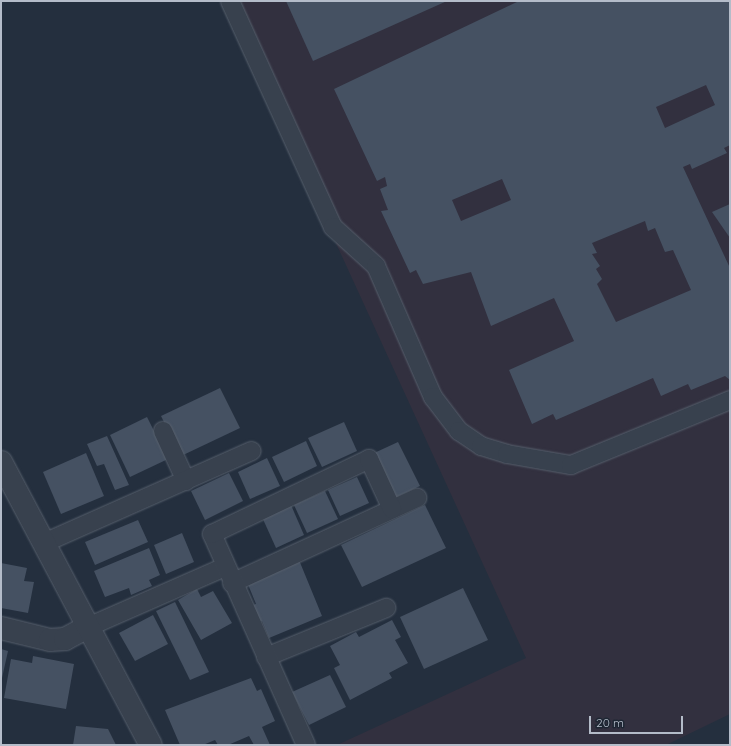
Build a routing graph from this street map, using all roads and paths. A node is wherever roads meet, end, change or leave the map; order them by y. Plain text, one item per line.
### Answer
1 (230, 1) edge
2 (730, 400) edge
3 (163, 431) dead end
4 (252, 451) dead end
5 (2, 464) edge
6 (186, 481) junction
7 (417, 498) dead end
8 (392, 509) junction
9 (44, 543) junction
10 (225, 566) junction
11 (232, 583) junction
12 (386, 608) dead end
13 (88, 627) junction
14 (1, 628) edge
15 (266, 657) junction
16 (151, 745) edge
17 (306, 745) edge

1 - 2 lane
3 - 6 lane
4 - 6 lane
5 - 9 street
6 - 9 lane
7 - 8 lane
8 - 10 lane
8 - 11 lane
9 - 13 street
10 - 11 lane
10 - 13 lane
11 - 15 lane
12 - 15 lane
13 - 14 street
13 - 16 street
15 - 17 lane

